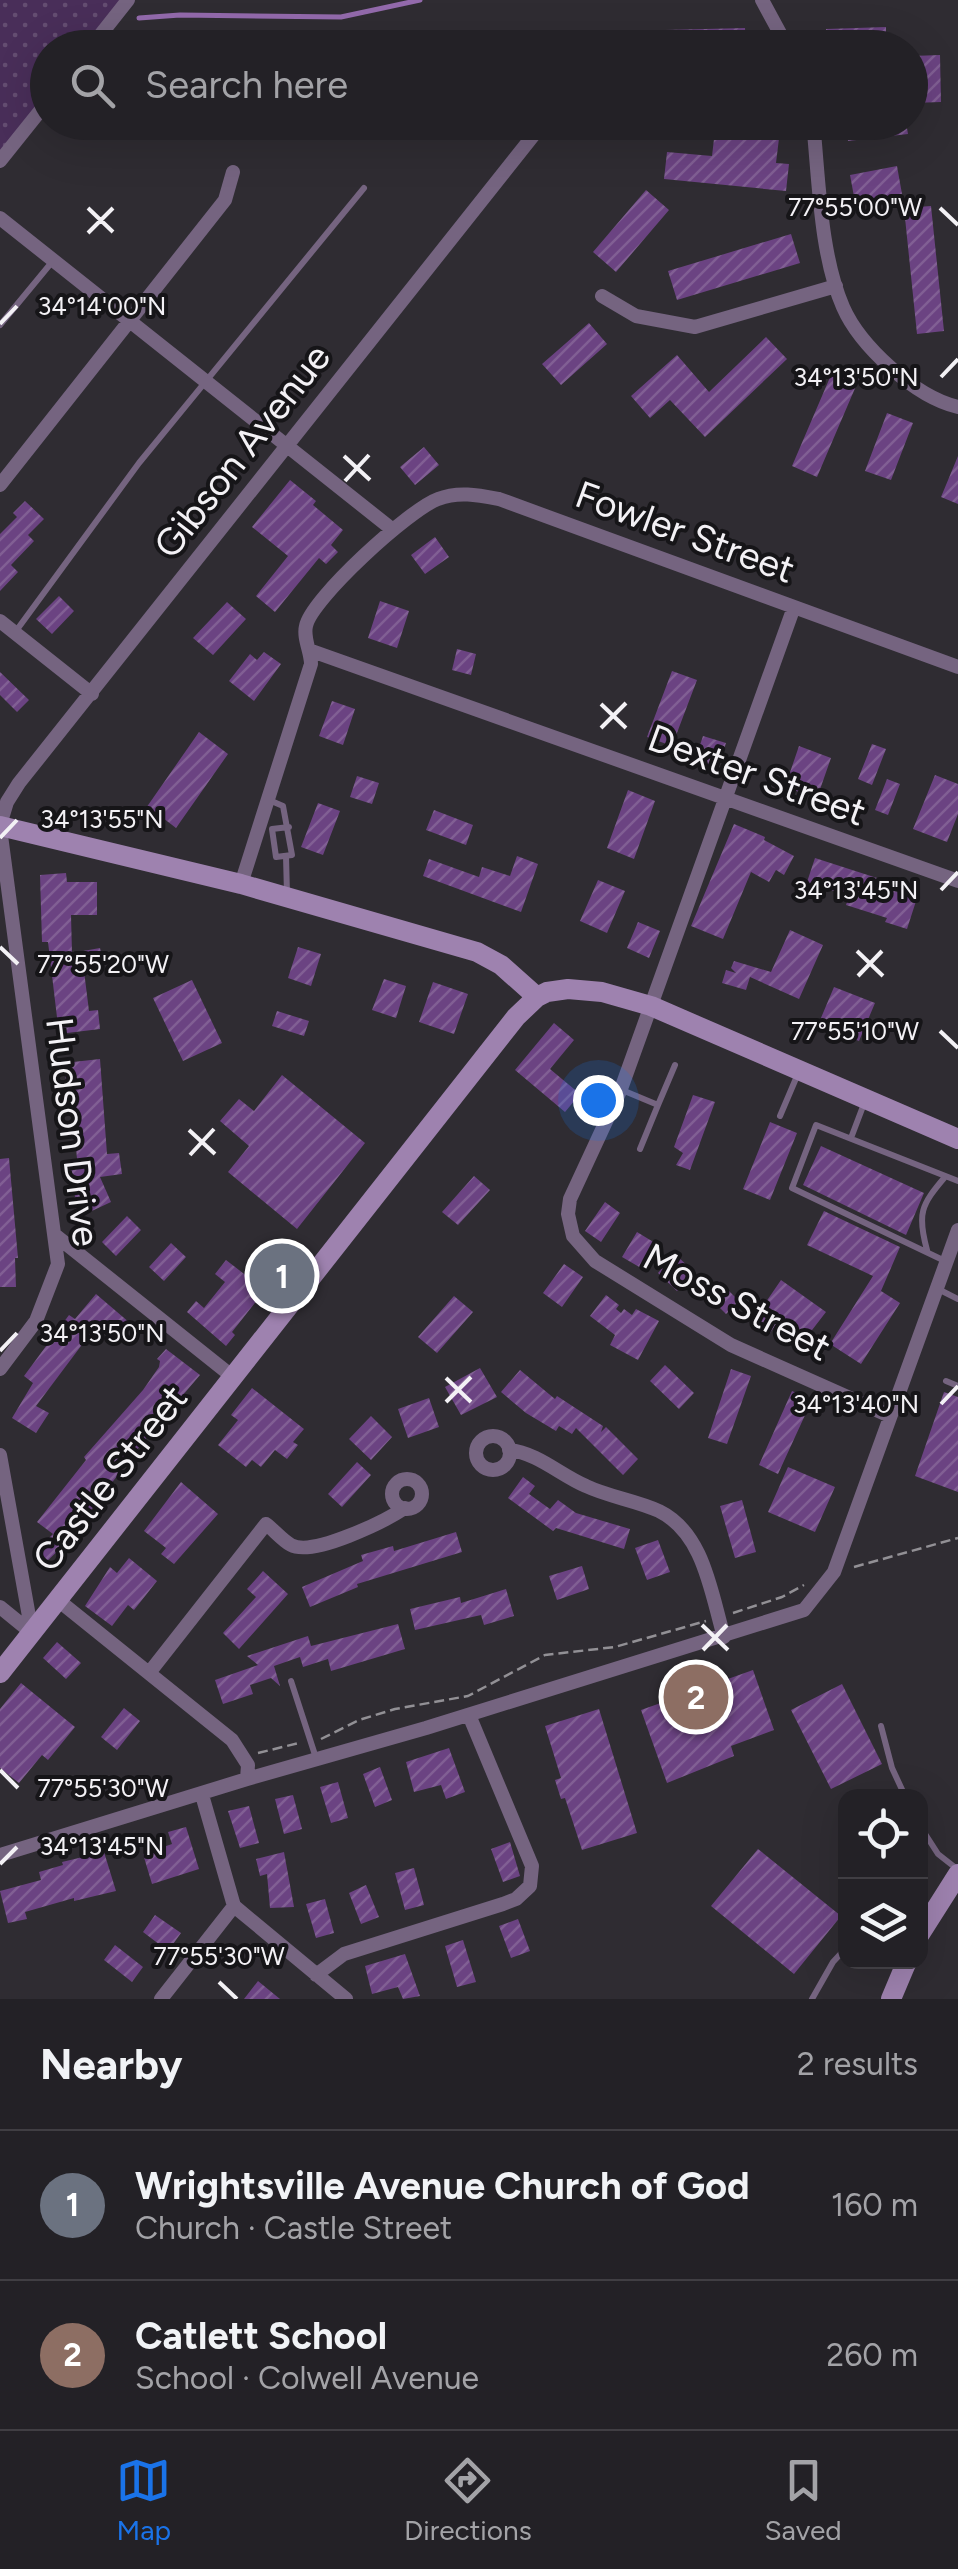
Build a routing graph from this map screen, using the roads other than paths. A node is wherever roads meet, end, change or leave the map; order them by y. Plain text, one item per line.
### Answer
1 (128, 0) edge
2 (762, 0) edge
3 (104, 30) edge
4 (778, 30) edge
5 (30, 124) edge
6 (530, 140) edge
7 (816, 140) edge
8 (0, 161) edge
9 (233, 172) dead end
10 (364, 188) dead end
11 (0, 218) edge
12 (53, 261) junction
13 (836, 286) junction
14 (602, 296) dead end
15 (130, 321) junction
16 (0, 325) edge
17 (208, 383) junction
18 (958, 407) edge
19 (288, 446) junction
20 (0, 485) edge
21 (394, 530) junction
22 (794, 607) junction
23 (0, 621) edge
24 (15, 633) junction
25 (309, 650) junction
26 (958, 667) edge
27 (92, 694) junction
28 (726, 798) junction
29 (268, 800) junction
30 (0, 826) edge
31 (266, 827) junction
32 (289, 827) junction
33 (286, 856) junction
34 (958, 881) edge
35 (241, 884) junction
36 (288, 896) junction
37 (536, 997) junction
38 (651, 1006) junction
39 (675, 1065) dead end
40 (800, 1070) junction
41 (620, 1090) junction
42 (866, 1099) junction
43 (658, 1105) junction
44 (780, 1116) dead end
45 (851, 1138) junction
46 (958, 1139) edge
47 (640, 1149) dead end
48 (945, 1176) junction
49 (958, 1182) edge
50 (958, 1230) edge
51 (55, 1235) junction
52 (928, 1252) junction
53 (946, 1261) junction
54 (937, 1288) junction
55 (958, 1298) edge
56 (0, 1369) edge
57 (233, 1377) junction
58 (946, 1381) dead end
59 (958, 1386) edge
60 (890, 1416) junction
61 (510, 1450) dead end
62 (0, 1456) edge
63 (405, 1508) dead end
64 (58, 1600) junction
65 (0, 1607) edge
66 (32, 1632) junction
67 (724, 1637) junction
68 (149, 1672) junction
69 (0, 1673) edge
70 (291, 1681) dead end
71 (468, 1715) junction
72 (882, 1726) dead end
73 (316, 1759) junction
74 (246, 1779) junction
75 (902, 1789) edge
76 (202, 1795) junction
77 (928, 1838) edge
78 (0, 1855) edge
79 (958, 1872) edge
80 (234, 1906) junction
81 (928, 1921) edge
82 (838, 1957) edge
83 (904, 1969) edge
84 (316, 1975) junction
85 (161, 1999) edge
86 (346, 1999) edge
87 (812, 1999) edge
88 (891, 1999) edge

1 - 3 street
2 - 4 street
5 - 8 street
6 - 19 street, Gibson Avenue
7 - 13 street
9 - 15 street
10 - 17 lane
11 - 12 street
12 - 15 street
12 - 16 lane
13 - 14 street
13 - 18 street
15 - 17 street
15 - 20 street
17 - 19 street
17 - 24 lane
19 - 21 street
19 - 27 street, Gibson Avenue
21 - 22 street, Fowler Street
21 - 25 street, Fowler Street
22 - 26 street, Fowler Street
22 - 28 street
23 - 24 street
24 - 27 street
25 - 28 street, Dexter Street
25 - 29 street, Fowler Street
27 - 30 street, Gibson Avenue
28 - 34 street, Dexter Street
28 - 38 street
29 - 31 street, Fowler Street
29 - 32 lane
30 - 35 street
30 - 51 street, Hudson Drive
31 - 32 lane
31 - 33 lane
31 - 35 street, Fowler Street
32 - 33 lane
33 - 36 lane
35 - 36 street
36 - 37 street
37 - 38 street
37 - 57 street, Castle Street
38 - 40 street
38 - 41 street
39 - 43 lane
40 - 42 street
40 - 44 lane
41 - 43 lane
41 - 60 street, Moss Street
42 - 45 lane
42 - 46 street
43 - 47 lane
45 - 48 lane
45 - 52 lane
48 - 49 lane
48 - 52 lane
50 - 53 street
51 - 56 street, Hudson Drive
51 - 57 street
52 - 53 lane
53 - 54 street
54 - 55 lane
54 - 60 street
57 - 64 street, Castle Street
58 - 59 lane
60 - 67 street
61 - 67 street
62 - 66 street
63 - 68 street
64 - 66 street, Castle Street
64 - 68 street
65 - 66 street
66 - 69 street, Castle Street
67 - 71 street
68 - 74 street
70 - 73 lane
71 - 73 street
71 - 84 street
72 - 75 lane
73 - 74 street
74 - 76 street
76 - 78 street
76 - 80 street
77 - 79 lane
79 - 81 street
80 - 84 street
80 - 85 street
82 - 87 lane
83 - 88 street
84 - 86 street

